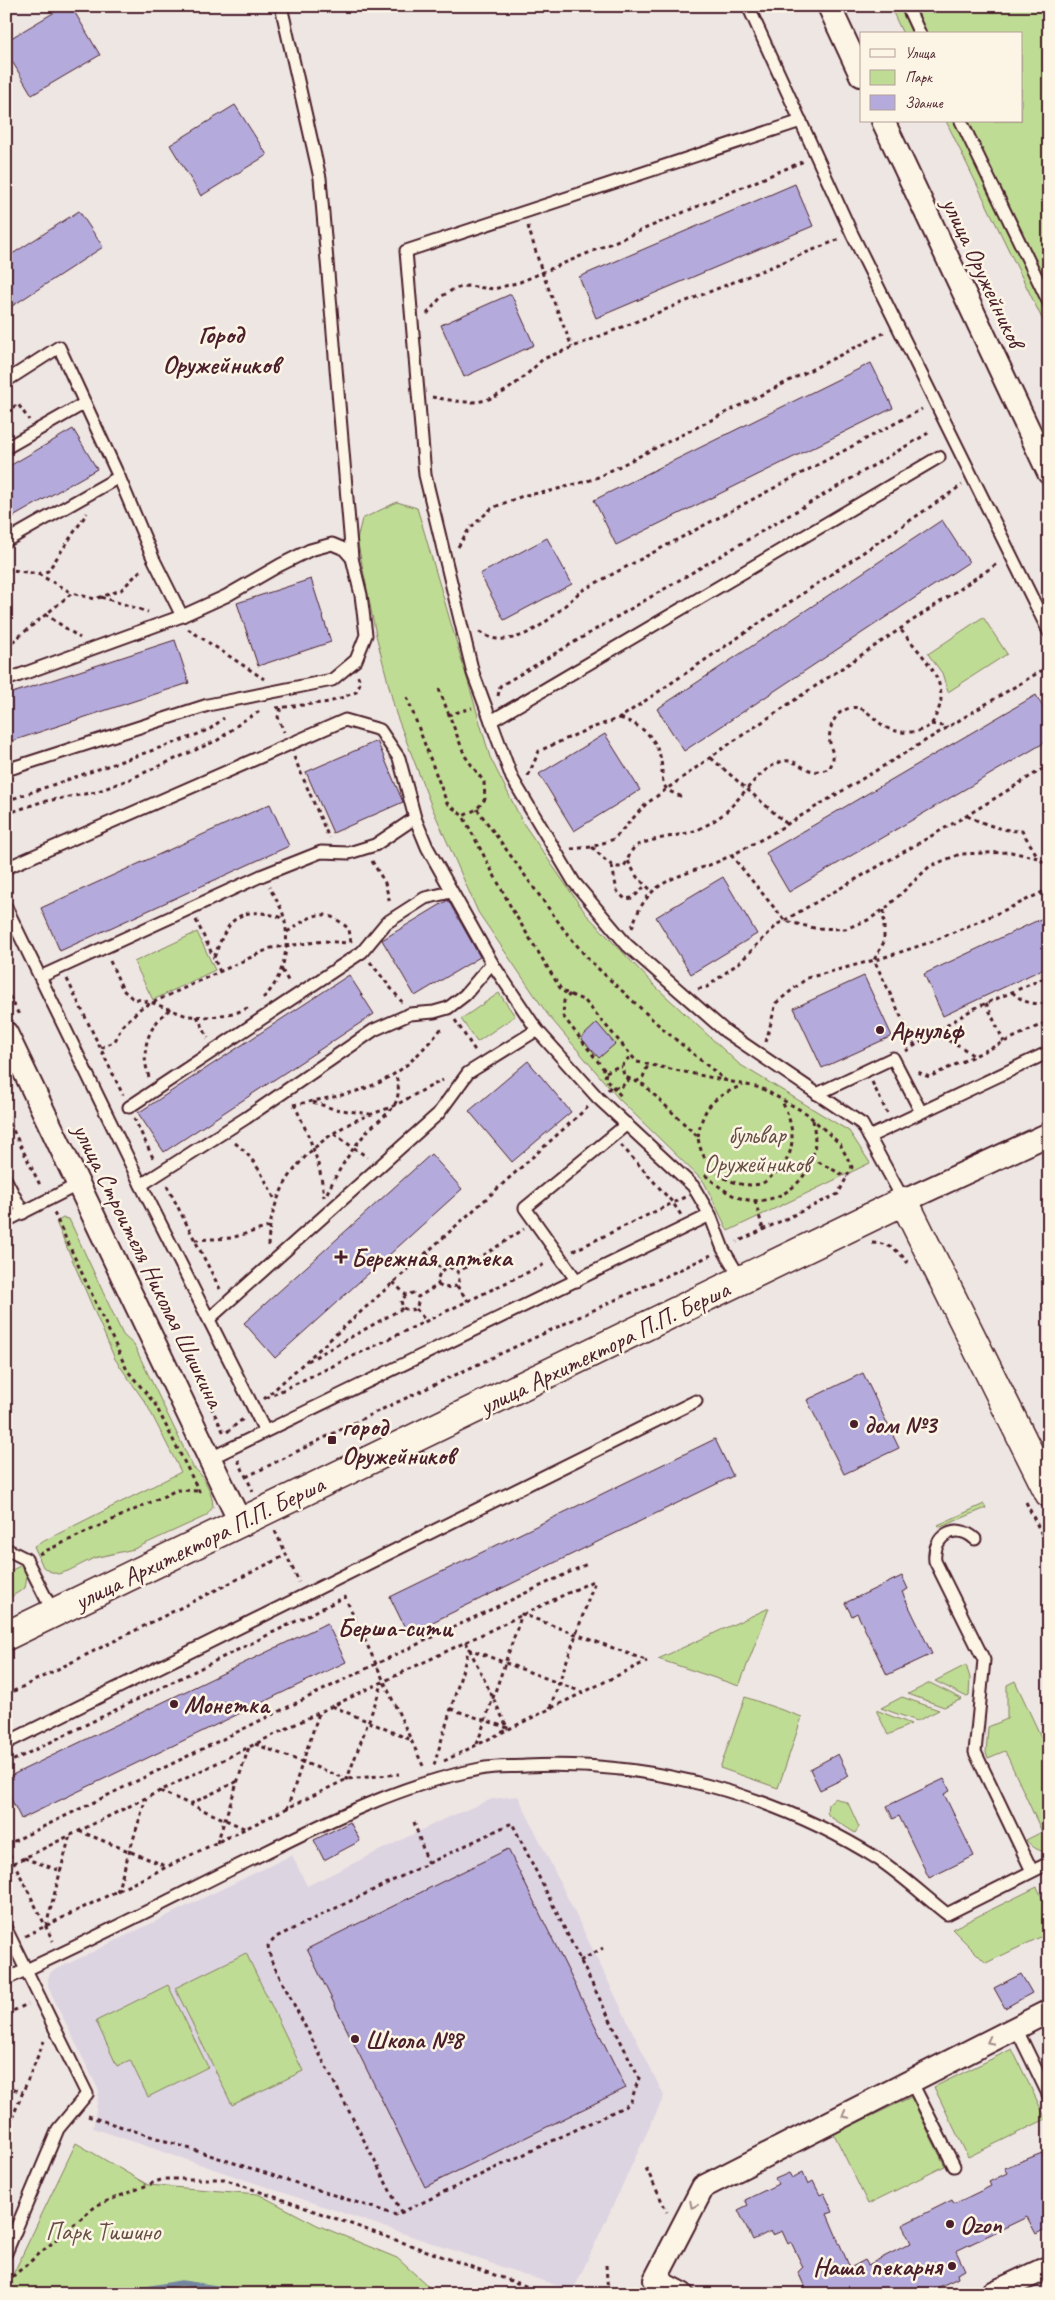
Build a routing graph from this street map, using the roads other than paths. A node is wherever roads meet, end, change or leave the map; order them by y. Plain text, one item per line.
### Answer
1 (281, 6) edge
2 (748, 6) edge
3 (829, 6) edge
4 (907, 6) edge
5 (919, 32) edge
6 (860, 73) edge
7 (801, 121) junction
8 (883, 122) edge
9 (961, 122) edge
10 (1049, 303) edge
11 (6, 381) edge
12 (85, 404) junction
13 (6, 448) edge
14 (939, 457) dead end
15 (1049, 473) edge
16 (119, 477) junction
17 (6, 541) edge
18 (352, 558) junction
19 (176, 618) junction
20 (1049, 632) edge
21 (6, 680) edge
22 (491, 721) junction
23 (6, 770) edge
24 (415, 818) junction
25 (6, 868) edge
26 (451, 892) junction
27 (6, 907) edge
28 (492, 963) junction
29 (40, 976) junction
30 (537, 1030) junction
31 (6, 1033) edge
32 (1049, 1052) edge
33 (818, 1094) junction
34 (129, 1107) road end
35 (921, 1112) junction
36 (627, 1124) junction
37 (1049, 1134) edge
38 (869, 1137) junction
39 (6, 1180) edge
40 (79, 1184) junction
41 (141, 1185) junction
42 (904, 1200) junction
43 (22, 1214) junction
44 (710, 1215) junction
45 (6, 1221) edge
46 (577, 1281) junction
47 (742, 1281) junction
48 (210, 1319) junction
49 (696, 1401) dead end
50 (265, 1432) junction
51 (211, 1458) junction
52 (1036, 1495) edge
53 (240, 1522) junction
54 (975, 1539) dead end
55 (6, 1549) edge
56 (53, 1612) junction
57 (6, 1636) edge
58 (6, 1743) edge
59 (1049, 1863) edge
60 (1032, 1871) junction
61 (6, 1928) edge
62 (26, 1970) junction
63 (6, 1979) edge
64 (1049, 2011) edge
65 (1016, 2028) junction
66 (911, 2081) junction
67 (1049, 2096) edge
68 (954, 2166) dead end
69 (6, 2253) edge
70 (1049, 2267) edge
71 (682, 2294) edge
72 (991, 2294) edge

1 - 18 lane
2 - 7 lane
3 - 6 street
4 - 5 lane
7 - 20 lane
7 - 22 lane
8 - 15 street, улица Оружейников
9 - 10 lane
11 - 12 lane
12 - 13 lane
12 - 16 lane
14 - 22 lane
16 - 17 lane
16 - 19 lane
18 - 19 lane
18 - 23 lane
19 - 21 lane
22 - 33 lane
24 - 25 lane
24 - 26 lane
24 - 29 lane
26 - 28 lane
26 - 34 lane
27 - 29 lane
28 - 30 lane
28 - 41 lane
29 - 41 lane
30 - 36 lane
30 - 48 lane
31 - 40 street, улица Строителя Николая Шишкина
32 - 35 lane
33 - 35 lane
33 - 38 lane
35 - 38 lane
36 - 44 lane
36 - 46 lane
37 - 42 street
38 - 42 lane
39 - 43 lane
40 - 43 lane
40 - 51 street, улица Строителя Николая Шишкина
41 - 48 lane
42 - 47 street, улица Архитектора П.П. Берша
42 - 52 street
43 - 45 lane
44 - 46 lane
44 - 47 lane
46 - 50 lane
47 - 53 street, улица Архитектора П.П. Берша
48 - 50 lane
49 - 58 lane
50 - 51 lane
51 - 53 street, улица Строителя Николая Шишкина
53 - 56 street, улица Архитектора П.П. Берша
54 - 60 lane
55 - 56 lane
56 - 57 street, улица Архитектора П.П. Берша
59 - 60 lane
60 - 62 lane
61 - 62 lane
62 - 63 lane
62 - 69 lane
64 - 65 street
65 -> 66 street
65 - 67 lane
66 - 68 lane
66 -> 71 street
70 - 72 street

